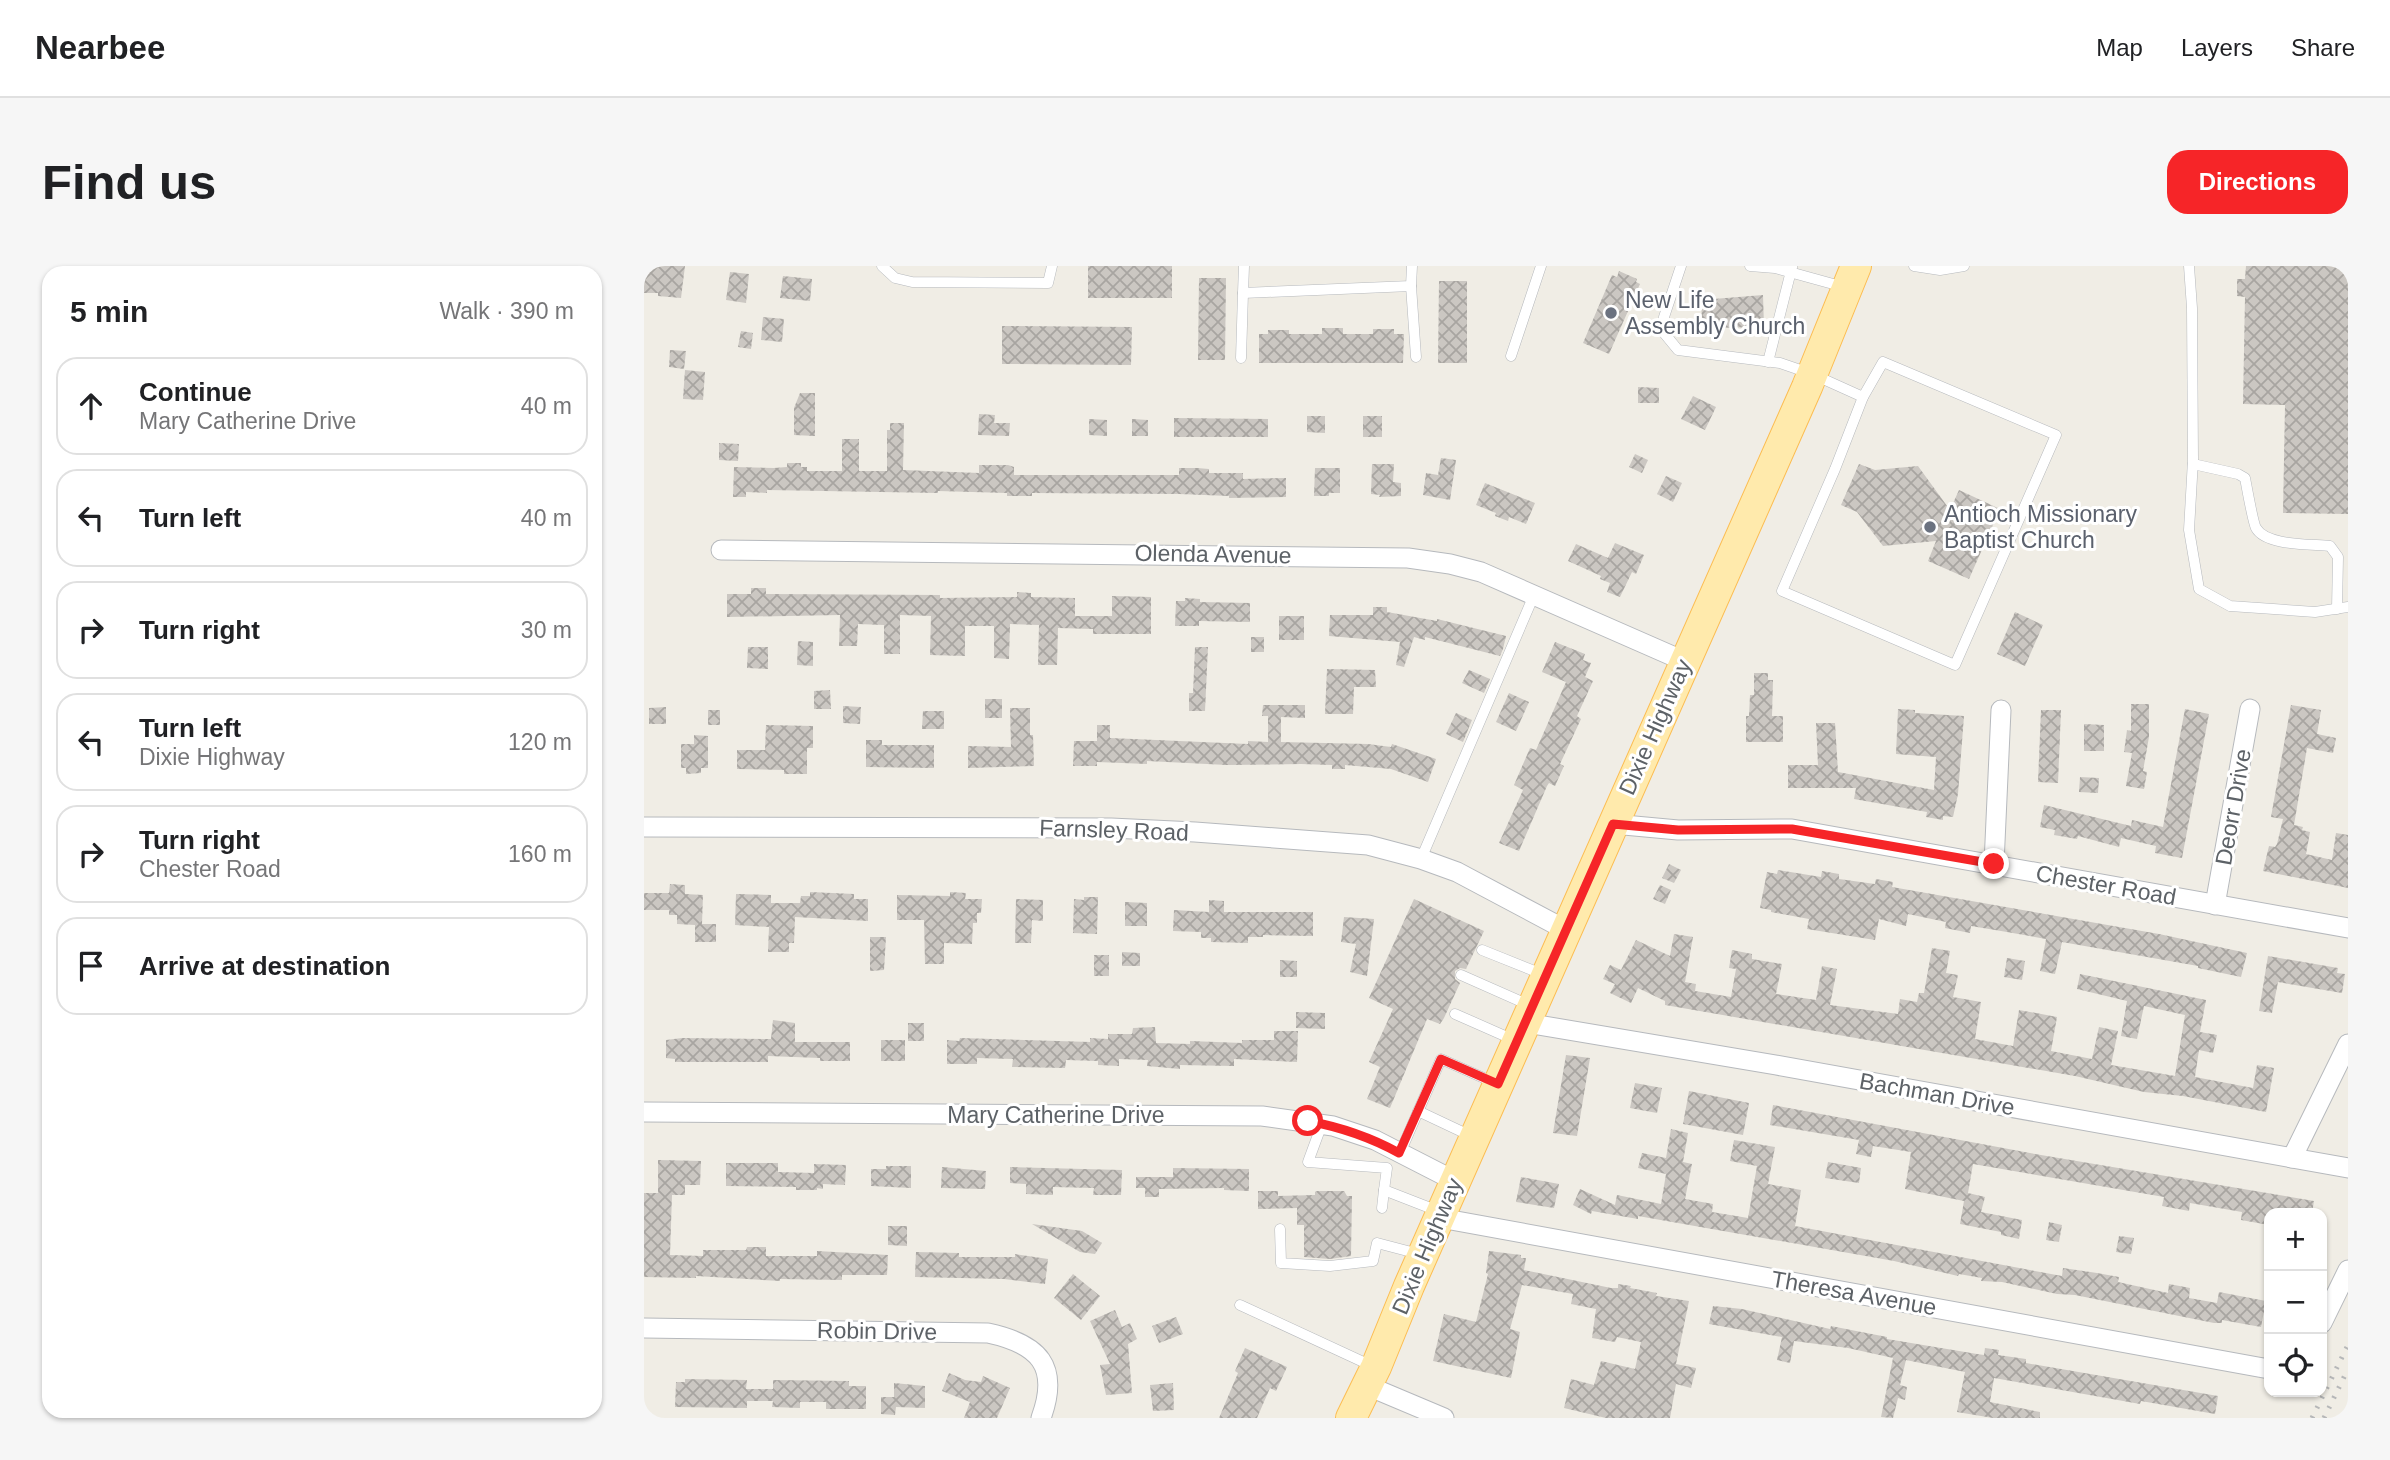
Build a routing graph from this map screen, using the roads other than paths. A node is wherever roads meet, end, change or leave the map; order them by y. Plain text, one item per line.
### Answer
1 (882, 266) edge
2 (1052, 266) edge
3 (1244, 266) edge
4 (1412, 266) edge
5 (1541, 266) edge
6 (1681, 266) edge
7 (1750, 266) edge
8 (1914, 266) edge
9 (1964, 266) edge
10 (2189, 266) edge
11 (1791, 269) edge
12 (1852, 277) edge
13 (1411, 285) junction
14 (1243, 293) junction
15 (1416, 356) dead end
16 (1511, 356) dead end
17 (1241, 358) dead end
18 (1768, 362) junction
19 (1812, 374) junction
20 (1863, 397) junction
21 (2193, 464) junction
22 (721, 550) dead end
23 (1534, 595) junction
24 (2343, 608) edge
25 (1684, 661) junction
26 (2250, 709) dead end
27 (2001, 710) dead end
28 (1613, 824) junction
29 (644, 827) edge
30 (1421, 859) junction
31 (1994, 864) junction
32 (2215, 905) junction
33 (2348, 928) edge
34 (1566, 930) junction
35 (1482, 950) dead end
36 (1461, 975) dead end
37 (1546, 975) junction
38 (1455, 1014) dead end
39 (1525, 1024) junction
40 (2348, 1044) edge
41 (1498, 1084) junction
42 (1418, 1111) junction
43 (644, 1112) edge
44 (1322, 1124) junction
45 (1474, 1138) junction
46 (1399, 1153) junction
47 (2292, 1158) junction
48 (2348, 1168) edge
49 (1455, 1181) junction
50 (1384, 1190) junction
51 (1382, 1208) dead end
52 (1441, 1215) junction
53 (1280, 1230) dead end
54 (1423, 1255) junction
55 (2348, 1270) edge
56 (1240, 1305) dead end
57 (2327, 1313) edge
58 (644, 1328) edge
59 (2264, 1368) edge
60 (1372, 1377) junction
61 (1041, 1418) edge
62 (1351, 1418) edge
63 (1444, 1418) edge

1 - 2 lane
3 - 14 lane
4 - 13 lane
5 - 16 lane
6 - 18 lane
7 - 11 lane
8 - 9 lane
10 - 21 lane
11 - 12 lane
11 - 18 lane
12 - 19 main road, Dixie Highway
13 - 14 lane
13 - 15 lane
14 - 17 lane
18 - 19 lane
19 - 20 lane
19 - 25 main road, Dixie Highway
20 - 20 lane
21 - 24 lane
21 - 24 lane
22 - 23 street, Olenda Avenue
23 - 25 street, Olenda Avenue
23 - 30 lane
25 - 28 main road, Dixie Highway
26 - 32 street, Deorr Drive
27 - 31 street
28 - 31 street, Chester Road
28 - 34 main road, Dixie Highway
29 - 30 street, Farnsley Road
30 - 34 street, Farnsley Road
31 - 32 street, Chester Road
32 - 33 street, Chester Road
34 - 37 main road, Dixie Highway
35 - 37 lane
36 - 39 lane
37 - 39 main road, Dixie Highway
38 - 39 lane
39 - 41 main road, Dixie Highway
39 - 47 street, Bachman Drive
40 - 47 street
41 - 42 lane
41 - 45 main road, Dixie Highway
42 - 45 lane
42 - 46 lane
43 - 44 street, Mary Catherine Drive
44 - 46 street, Mary Catherine Drive
44 - 50 lane
45 - 49 main road, Dixie Highway
46 - 49 street, Mary Catherine Drive
47 - 48 street, Bachman Drive
49 - 52 main road, Dixie Highway
50 - 51 lane
50 - 52 lane
52 - 54 main road, Dixie Highway
52 - 59 street, Theresa Avenue
53 - 54 lane
54 - 60 main road, Dixie Highway
55 - 57 street
56 - 60 lane
58 - 61 street, Robin Drive
60 - 62 main road, Dixie Highway
60 - 63 street

